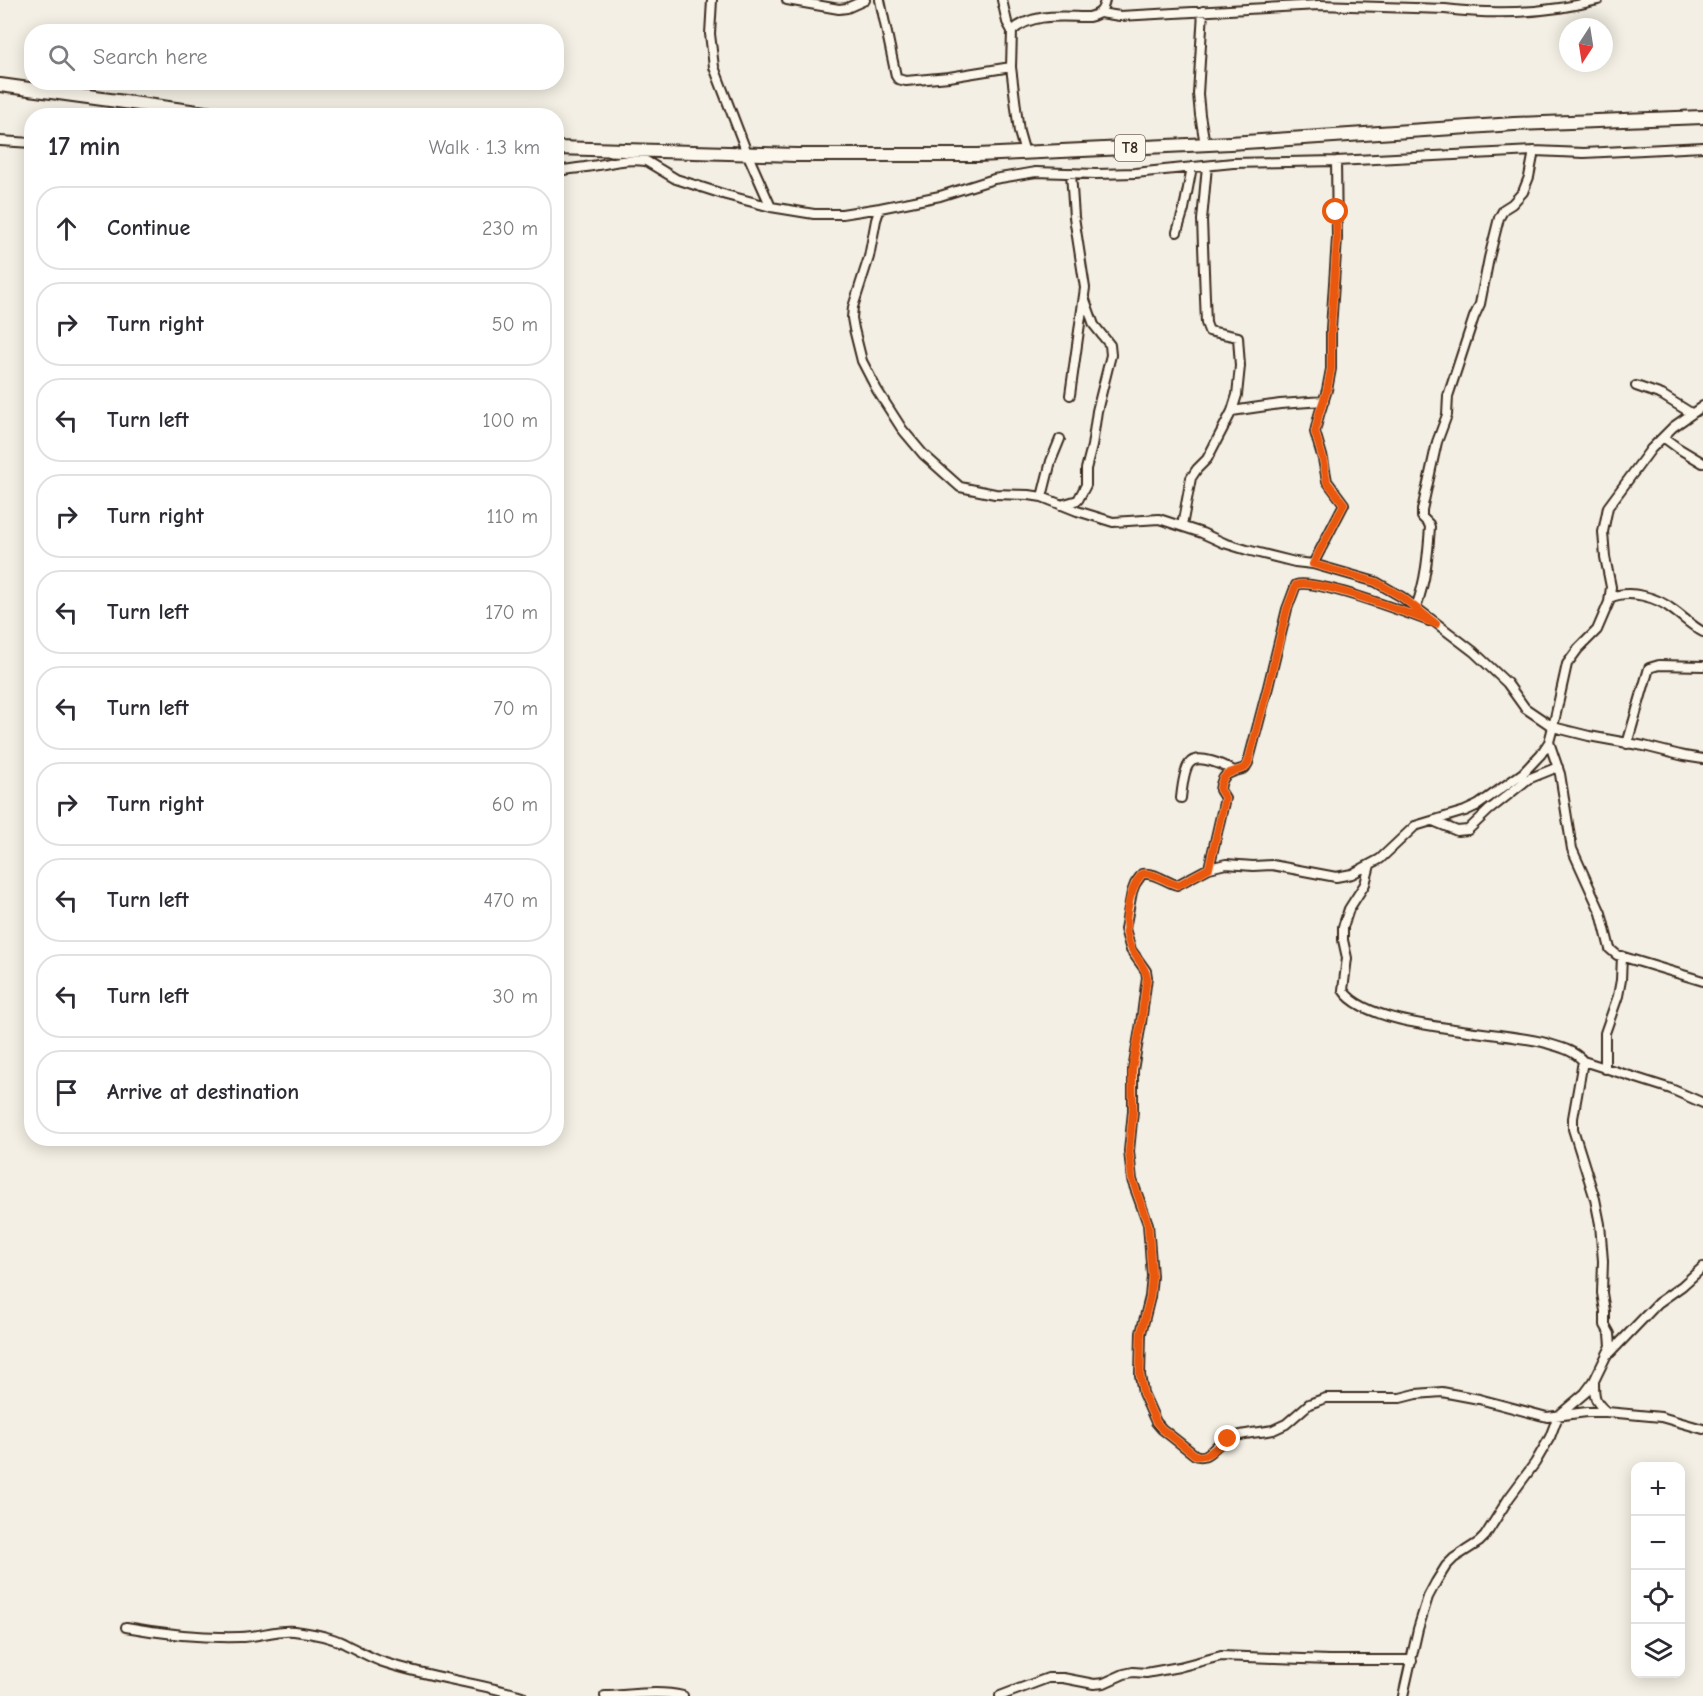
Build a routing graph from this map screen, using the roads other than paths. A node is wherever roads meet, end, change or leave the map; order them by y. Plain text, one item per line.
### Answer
1 (712, 0) edge
2 (787, 0) edge
3 (865, 0) edge
4 (880, 0) edge
5 (1002, 0) edge
6 (1105, 0) edge
7 (1599, 0) edge
8 (1203, 11) junction
9 (1100, 13) junction
10 (1012, 31) junction
11 (1011, 67) junction
12 (0, 85) edge
13 (24, 88) edge
14 (37, 90) edge
15 (168, 108) edge
16 (1703, 117) edge
17 (0, 141) edge
18 (24, 142) edge
19 (1205, 144) junction
20 (1703, 147) edge
21 (564, 148) edge
22 (1534, 152) junction
23 (747, 153) junction
24 (1024, 153) junction
25 (1336, 161) junction
26 (1207, 166) junction
27 (1192, 167) junction
28 (564, 170) edge
29 (1071, 173) junction
30 (771, 207) junction
31 (880, 208) junction
32 (1177, 232) dead end
33 (1084, 297) junction
34 (1636, 386) dead end
35 (1070, 395) dead end
36 (1324, 401) junction
37 (1703, 406) edge
38 (1232, 411) junction
39 (1691, 413) junction
40 (1663, 437) junction
41 (1060, 439) dead end
42 (1703, 463) edge
43 (1042, 497) junction
44 (1061, 505) junction
45 (1182, 526) junction
46 (1313, 564) junction
47 (1610, 598) junction
48 (1416, 607) junction
49 (1436, 624) junction
50 (1703, 632) edge
51 (1703, 666) edge
52 (1553, 727) junction
53 (1549, 742) junction
54 (1627, 744) junction
55 (1703, 759) edge
56 (1558, 767) junction
57 (1234, 771) junction
58 (1180, 798) dead end
59 (1432, 821) junction
60 (1370, 865) junction
61 (1209, 868) junction
62 (1622, 956) junction
63 (1703, 981) edge
64 (1583, 1061) junction
65 (1605, 1069) junction
66 (1703, 1103) edge
67 (1703, 1267) edge
68 (1608, 1355) junction
69 (1594, 1381) junction
70 (1607, 1412) junction
71 (1558, 1416) junction
72 (1703, 1429) edge
73 (126, 1627) dead end
74 (1412, 1660) junction
75 (522, 1696) edge
76 (606, 1696) edge
77 (683, 1696) edge
78 (1000, 1696) edge
79 (1403, 1696) edge

1 - 23 street
2 - 3 street
4 - 11 street
5 - 10 street
6 - 9 street
7 - 8 street
8 - 9 street
8 - 19 street
9 - 10 street
10 - 11 street
11 - 24 street
12 - 13 highway
14 - 15 highway
16 - 19 highway, T8
17 - 18 street
19 - 24 highway, T8
20 - 22 street
21 - 23 highway, T8
22 - 25 street
22 - 48 street
23 - 24 highway, T8
23 - 30 street
25 - 26 street
25 - 36 street
26 - 27 street
26 - 38 street
27 - 29 street
27 - 32 street
28 - 30 street
29 - 31 street
29 - 33 street
30 - 31 street
31 - 43 street
33 - 35 street
33 - 44 street
34 - 39 street
36 - 38 street
36 - 46 street
37 - 39 street
38 - 45 street
39 - 40 street
40 - 42 street
40 - 47 street
41 - 43 street
43 - 44 street
44 - 45 street
45 - 46 street
46 - 48 street
47 - 50 street
47 - 52 street
48 - 49 street
49 - 52 street
49 - 57 street
51 - 54 street
52 - 53 street
52 - 54 street
53 - 56 street
53 - 59 street
54 - 55 street
56 - 59 street
56 - 62 street
57 - 58 street
57 - 61 street
59 - 60 street
60 - 61 street
60 - 64 street
61 - 71 street
62 - 63 street
62 - 65 street
64 - 65 street
64 - 68 street
65 - 66 street
67 - 68 street
68 - 69 street
69 - 70 street
69 - 71 street
70 - 71 street
70 - 72 street
71 - 74 street
73 - 75 street
74 - 78 street
74 - 79 street
76 - 77 street

